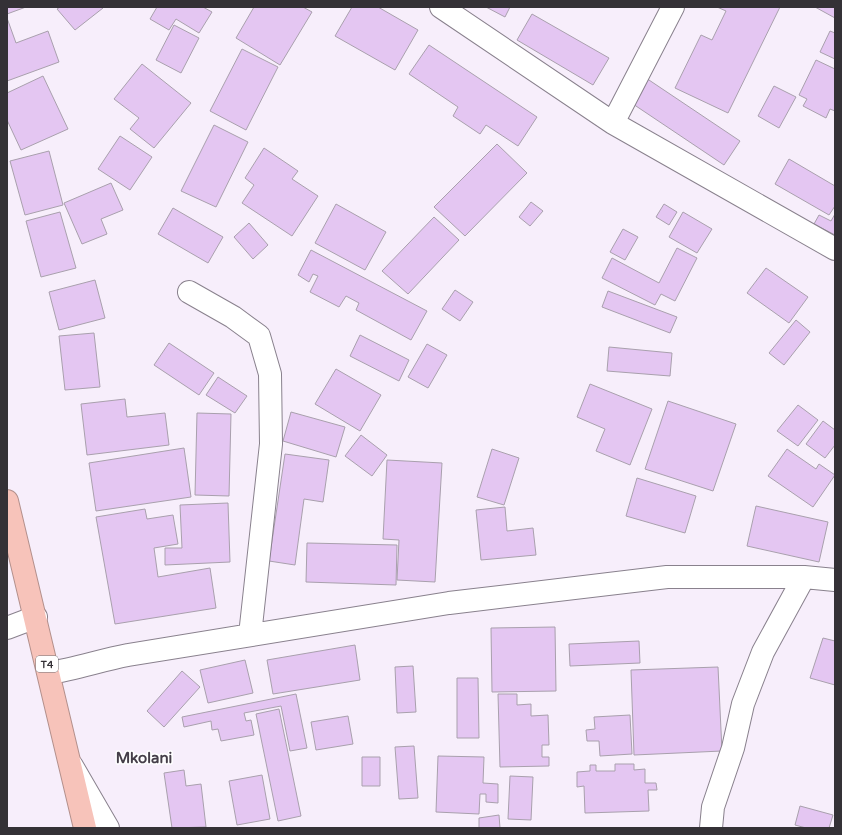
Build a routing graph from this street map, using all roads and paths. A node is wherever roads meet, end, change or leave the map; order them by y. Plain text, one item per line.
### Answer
1 (440, 7) edge
2 (672, 7) edge
3 (613, 123) junction
4 (835, 249) edge
5 (189, 292) dead end
6 (7, 501) edge
7 (804, 577) junction
8 (835, 580) edge
9 (36, 617) junction
10 (7, 628) edge
11 (250, 635) junction
12 (49, 673) junction
13 (69, 762) junction
14 (84, 828) edge
15 (108, 828) edge
16 (711, 828) edge

1 - 3 street
2 - 3 street
3 - 4 street
5 - 11 street
6 - 9 highway, T4
7 - 8 street
7 - 11 street
7 - 16 street
9 - 10 street
9 - 12 highway, T4
11 - 12 street
12 - 13 highway, T4
13 - 14 highway, T4
13 - 15 street

